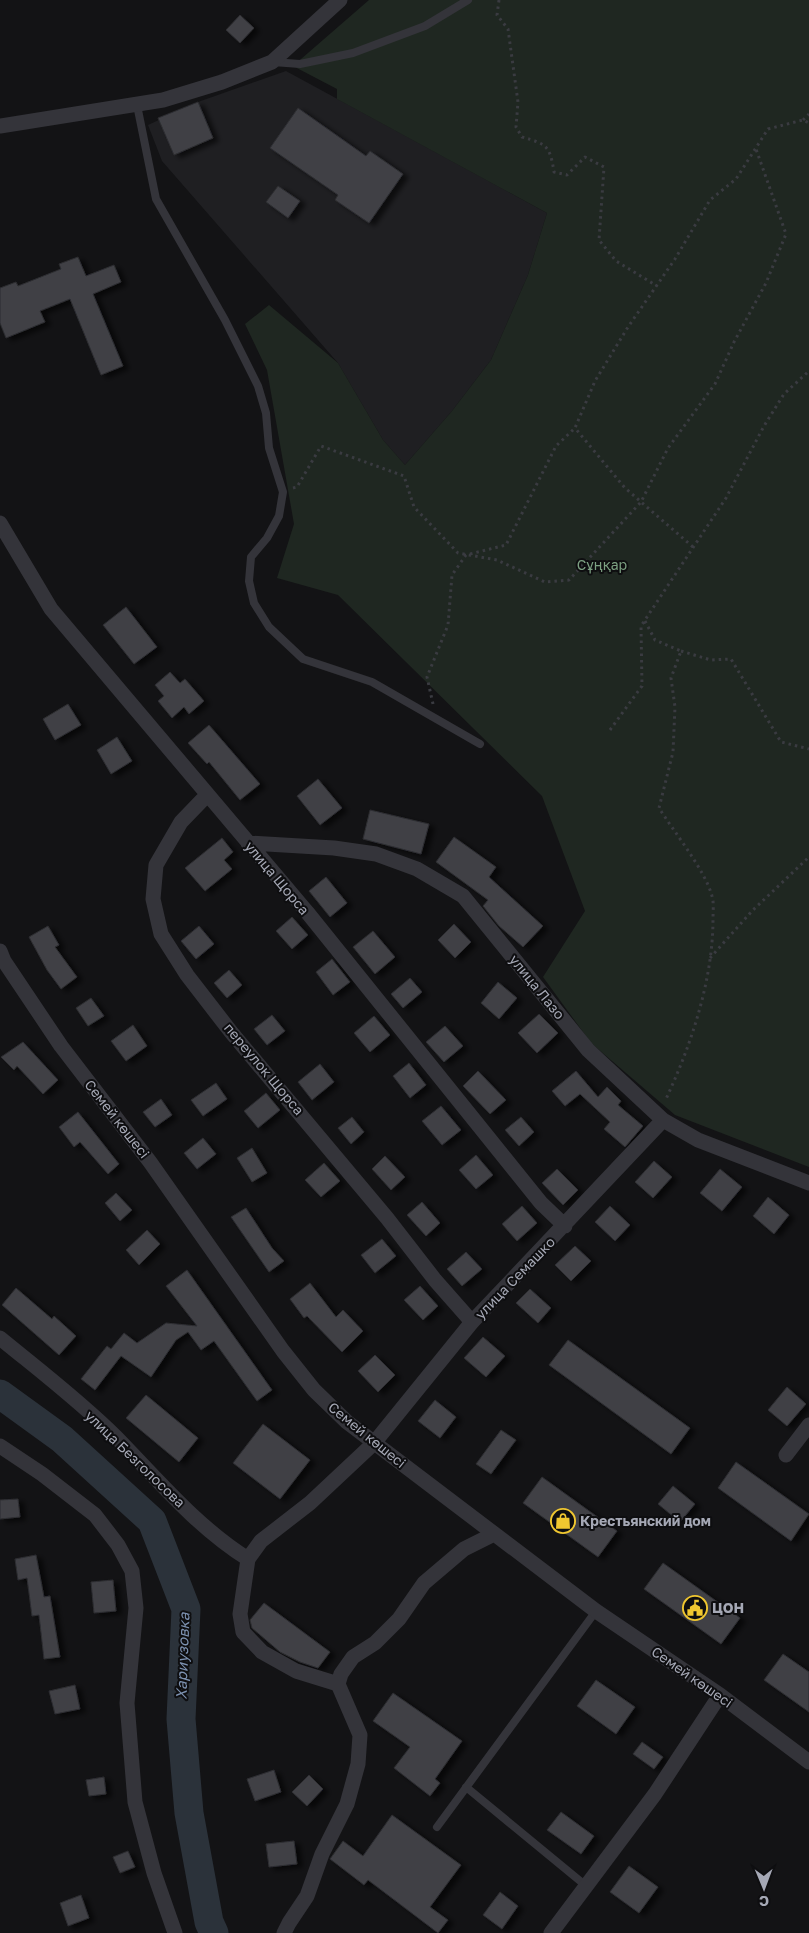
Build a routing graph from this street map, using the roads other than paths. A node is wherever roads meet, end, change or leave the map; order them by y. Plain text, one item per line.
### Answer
1 (340, 0) edge
2 (468, 0) edge
3 (272, 62) junction
4 (137, 105) junction
5 (0, 126) edge
6 (0, 523) edge
7 (480, 744) dead end
8 (207, 795) junction
9 (248, 843) junction
10 (0, 951) edge
11 (661, 1117) junction
12 (809, 1183) edge
13 (565, 1226) junction
14 (472, 1322) junction
15 (0, 1338) edge
16 (809, 1425) edge
17 (374, 1443) junction
18 (0, 1446) edge
19 (786, 1455) dead end
20 (494, 1534) junction
21 (248, 1559) junction
22 (596, 1611) junction
23 (338, 1684) junction
24 (720, 1695) junction
25 (809, 1762) edge
26 (466, 1787) junction
27 (436, 1827) dead end
28 (585, 1885) junction
29 (175, 1933) edge
30 (284, 1933) edge
31 (551, 1933) edge

1 - 3 street
2 - 3 lane
3 - 4 street
4 - 5 street
4 - 7 lane
6 - 8 street, улица Щорса
8 - 9 street, улица Щорса
8 - 14 street, переулок Щорса
9 - 11 street, улица Лазо
9 - 13 street, улица Щорса
10 - 17 street, Семей көшесі
11 - 12 street, улица Лазо
11 - 13 street, улица Семашко
13 - 14 street, улица Семашко
14 - 17 street, улица Семашко
15 - 21 street, улица Безголосова
16 - 19 street
17 - 20 street, Семей көшесі
17 - 21 street
18 - 29 street
20 - 22 street, Семей көшесі
20 - 23 street
21 - 23 street
22 - 24 street, Семей көшесі
22 - 26 lane
23 - 30 street
24 - 25 street, Семей көшесі
24 - 28 street
26 - 27 lane
26 - 28 lane
28 - 31 street

